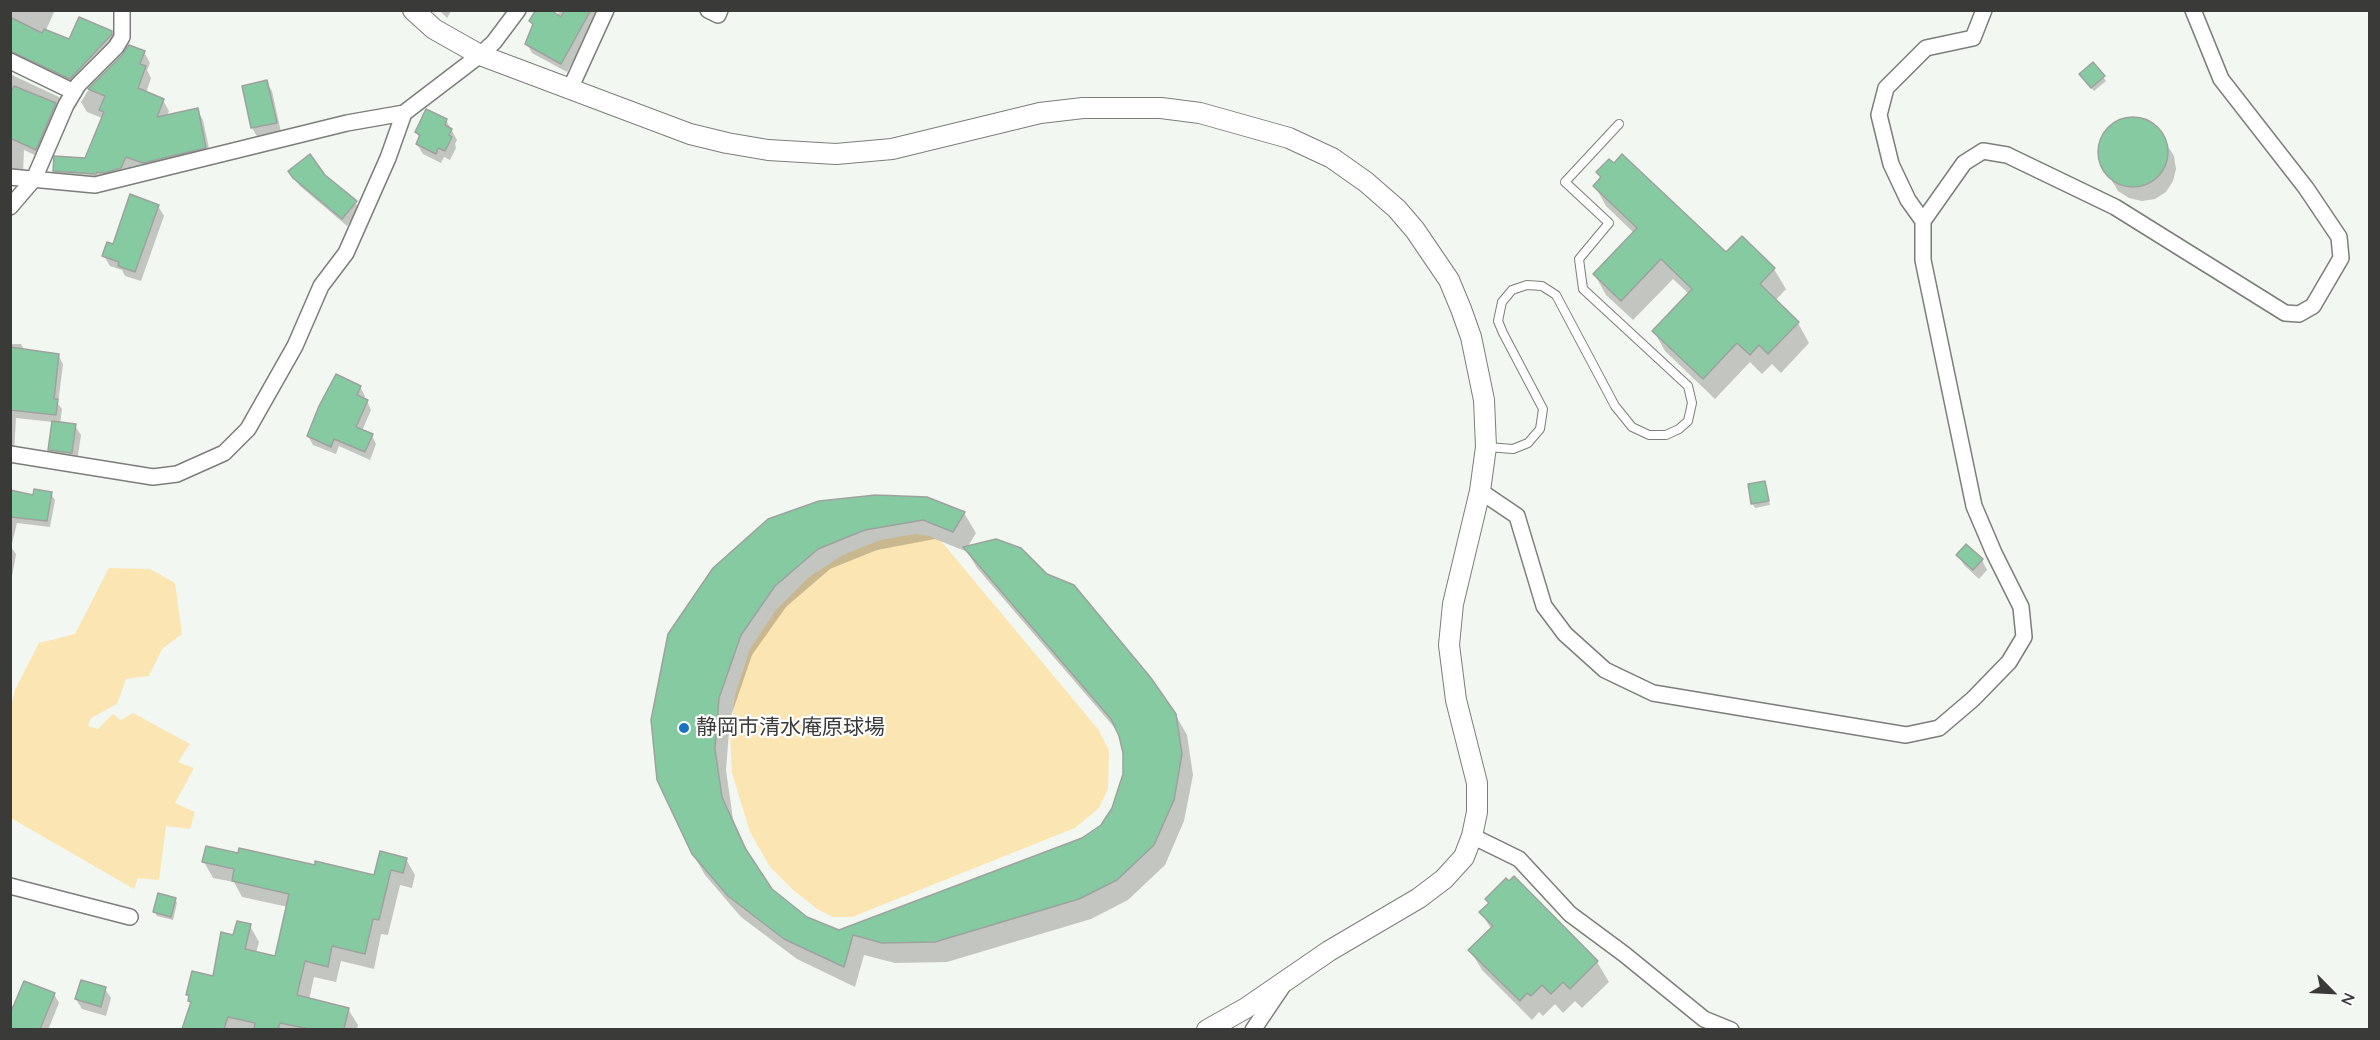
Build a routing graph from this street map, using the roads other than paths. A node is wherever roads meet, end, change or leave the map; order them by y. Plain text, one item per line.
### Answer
1 (413, 10) edge
2 (518, 10) edge
3 (606, 10) edge
4 (708, 10) edge
5 (720, 10) edge
6 (1984, 10) edge
7 (2193, 10) edge
8 (125, 11) edge
9 (480, 55) junction
10 (10, 61) edge
11 (570, 89) junction
12 (74, 92) junction
13 (404, 113) junction
14 (1619, 124) dead end
15 (10, 177) edge
16 (34, 179) junction
17 (10, 207) edge
18 (1923, 220) junction
19 (1486, 447) junction
20 (10, 454) edge
21 (1480, 491) junction
22 (1472, 836) junction
23 (10, 886) edge
24 (130, 917) dead end
25 (1287, 979) junction
26 (1207, 1029) edge
27 (1253, 1029) edge
28 (1731, 1029) edge

1 - 9 street
2 - 9 street
3 - 11 street
4 - 5 street
6 - 18 street
7 - 18 street
8 - 12 street
9 - 11 street
9 - 13 street
10 - 12 street
11 - 19 street
12 - 16 street
13 - 16 street
13 - 20 street
14 - 19 lane
15 - 16 street
16 - 17 street
18 - 21 street
19 - 21 street
21 - 22 street
22 - 25 street
22 - 28 street
23 - 24 street
25 - 26 street
25 - 27 street

